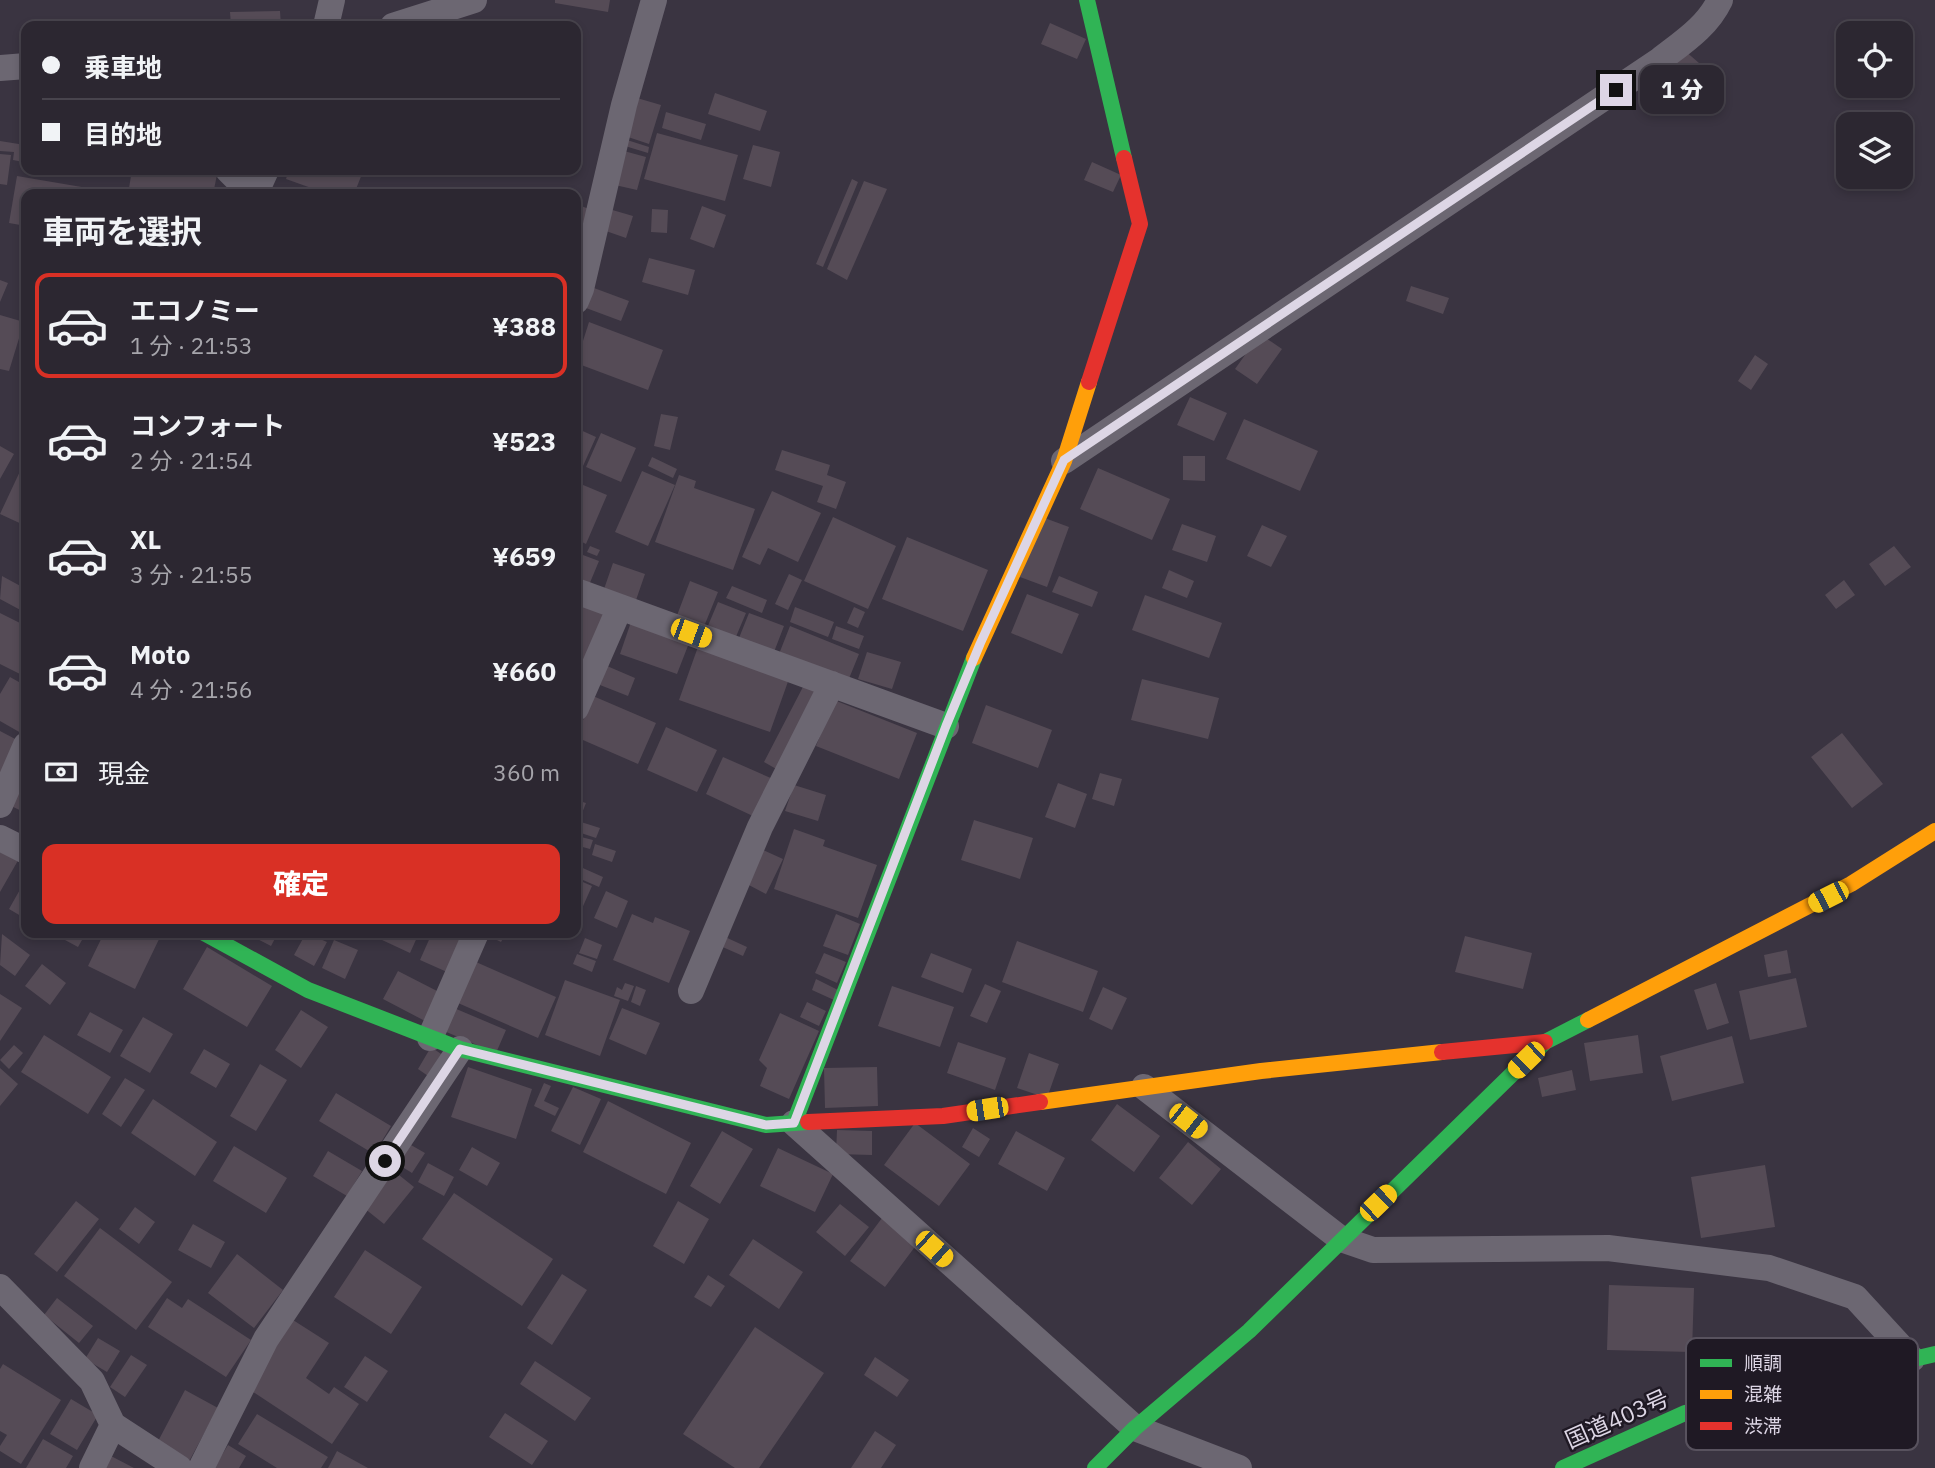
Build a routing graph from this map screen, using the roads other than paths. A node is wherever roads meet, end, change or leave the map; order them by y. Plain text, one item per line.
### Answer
1 (332, 0) edge
2 (474, 0) edge
3 (654, 0) edge
4 (1087, 0) edge
5 (1720, 0) edge
6 (327, 21) edge
7 (409, 21) edge
8 (21, 66) edge
9 (0, 68) edge
10 (233, 175) edge
11 (248, 189) edge
12 (581, 289) edge
13 (1064, 460) junction
14 (581, 593) edge
15 (620, 607) junction
16 (832, 684) junction
17 (581, 697) edge
18 (946, 726) junction
19 (21, 757) edge
20 (0, 805) edge
21 (1935, 831) edge
22 (0, 838) edge
23 (21, 848) edge
24 (213, 938) edge
25 (474, 938) edge
26 (691, 991) dead end
27 (430, 1038) junction
28 (1545, 1042) junction
29 (460, 1049) junction
30 (1144, 1087) junction
31 (794, 1123) junction
32 (1341, 1239) junction
33 (0, 1287) edge
34 (1903, 1338) edge
35 (1686, 1413) edge
36 (113, 1425) junction
37 (1135, 1429) junction
38 (92, 1468) edge
39 (178, 1468) edge
40 (201, 1468) edge
41 (1095, 1468) edge
42 (1238, 1468) edge
43 (1563, 1468) edge

1 - 6 street
2 - 7 street
3 - 12 street
4 - 13 main road
5 - 13 street
8 - 9 street
10 - 11 street
13 - 18 main road
14 - 15 street
15 - 16 street
15 - 17 street
16 - 18 street
16 - 26 street
18 - 31 main road
19 - 20 street
21 - 28 main road
22 - 23 street
24 - 27 main road
25 - 27 street
27 - 29 main road
28 - 30 main road
28 - 32 main road
29 - 31 main road
29 - 40 street
30 - 31 main road
30 - 32 street
31 - 37 street
32 - 34 street
32 - 37 main road
33 - 36 street
35 - 43 main road, 国道403号
36 - 38 street
36 - 39 street
37 - 41 main road
37 - 42 street

